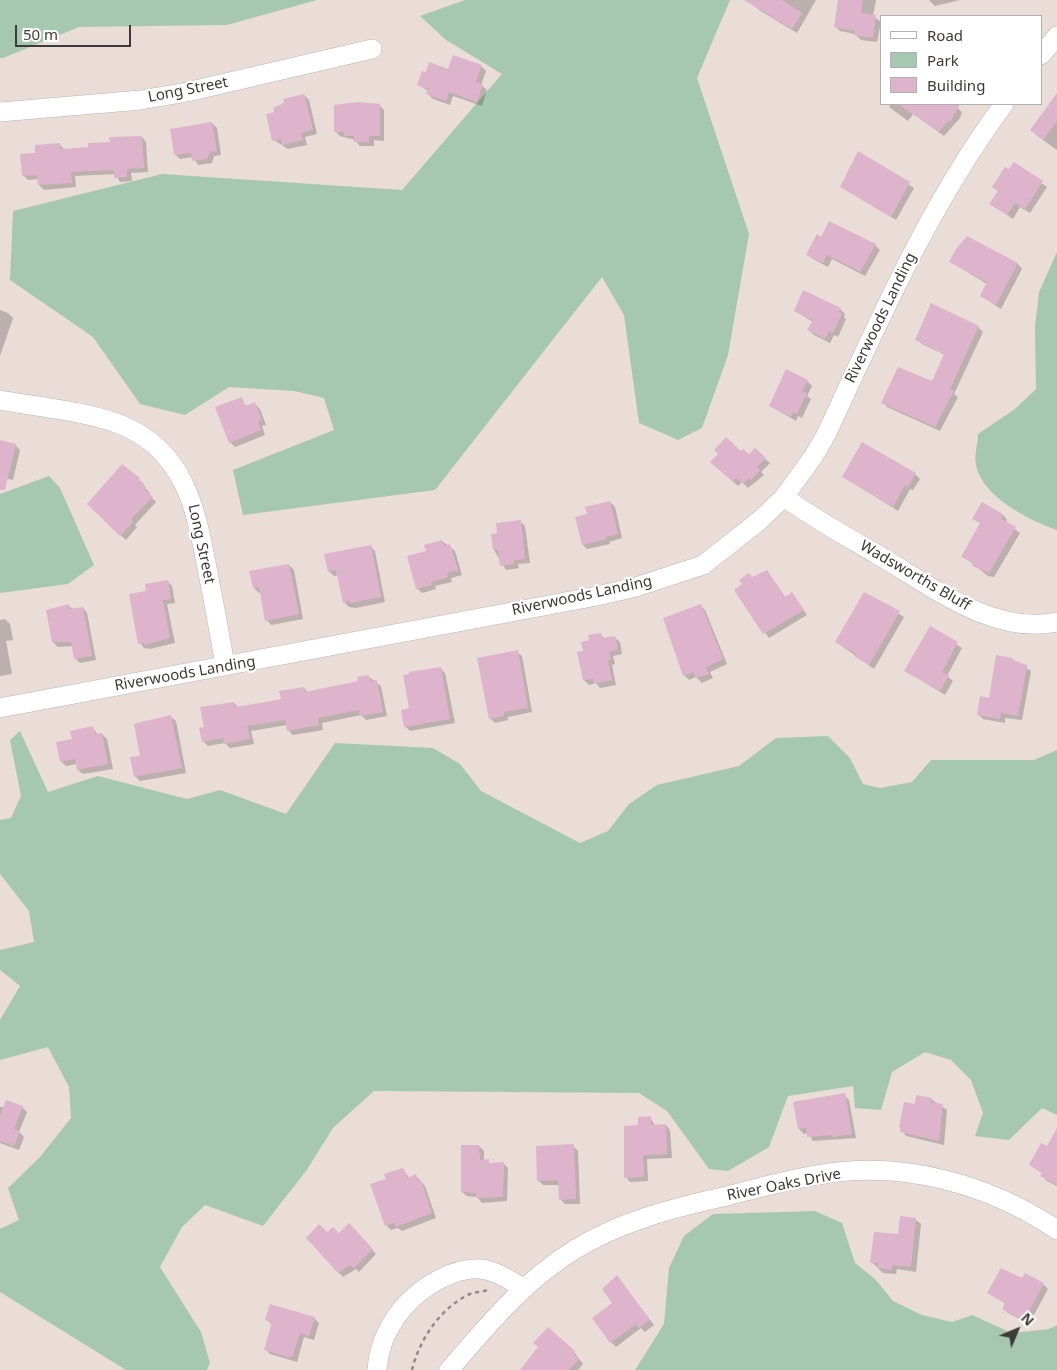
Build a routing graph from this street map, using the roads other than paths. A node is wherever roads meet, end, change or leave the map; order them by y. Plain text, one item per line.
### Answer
1 (1057, 36) edge
2 (372, 49) dead end
3 (1042, 55) edge
4 (1003, 105) edge
5 (0, 112) edge
6 (0, 400) edge
7 (784, 496) junction
8 (1057, 622) edge
9 (225, 666) junction
10 (0, 708) edge
11 (1057, 1230) edge
12 (523, 1288) junction
13 (377, 1370) edge
14 (449, 1370) edge

1 - 3 street
2 - 5 street, Long Street
4 - 7 street, Riverwoods Landing
6 - 9 street, Long Street
7 - 8 street, Wadsworths Bluff
7 - 9 street, Riverwoods Landing
9 - 10 street, Riverwoods Landing
11 - 12 street, River Oaks Drive
12 - 13 street
12 - 14 street, River Oaks Drive

